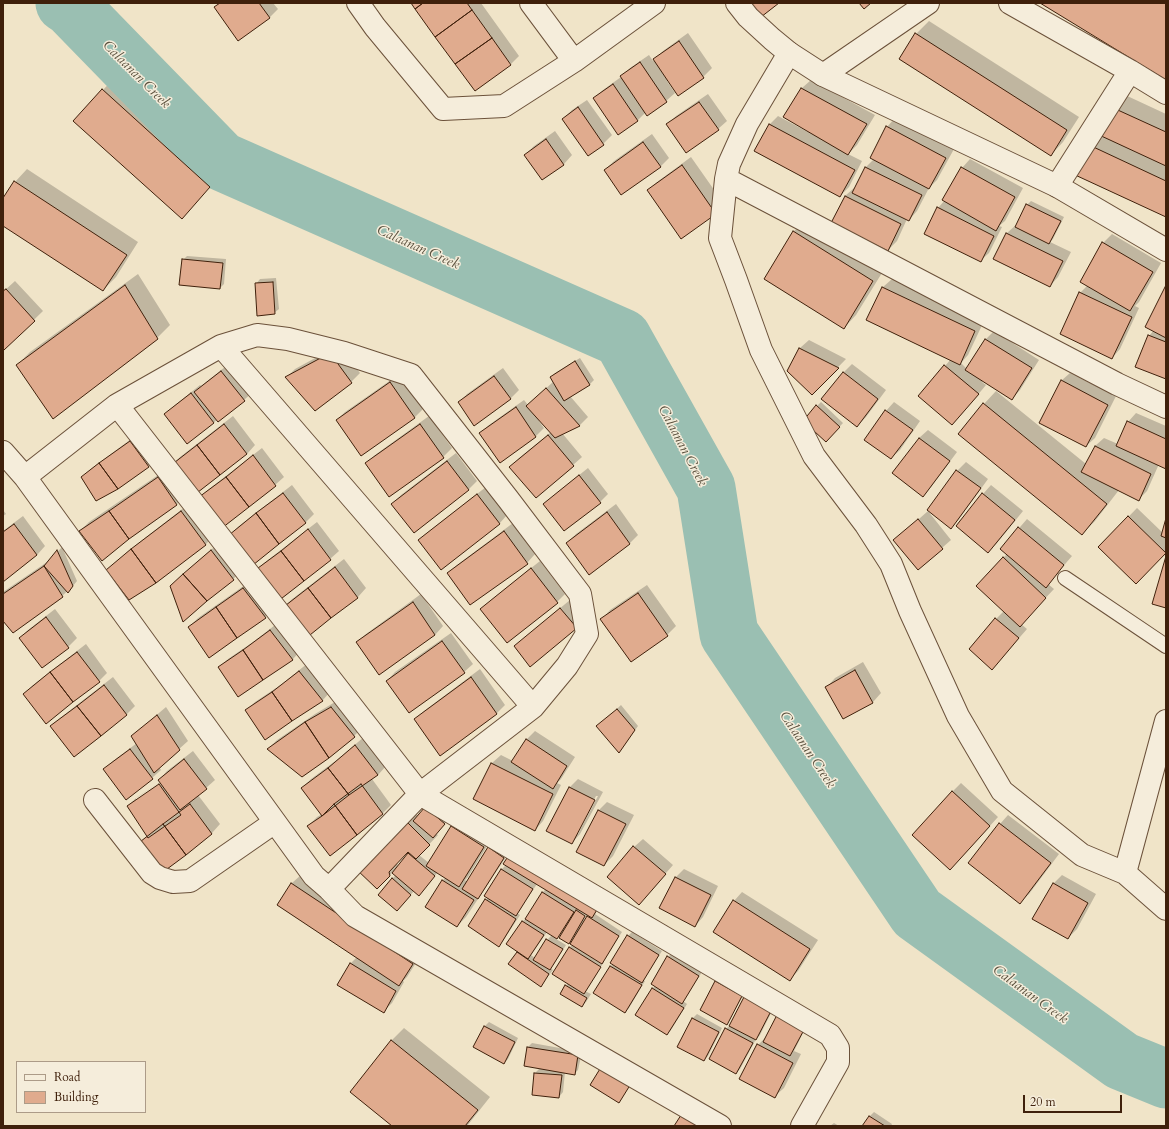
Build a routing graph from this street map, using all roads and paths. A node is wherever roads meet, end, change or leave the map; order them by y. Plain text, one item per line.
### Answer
1 (358, 3) edge
2 (531, 3) edge
3 (654, 3) edge
4 (737, 3) edge
5 (928, 3) edge
6 (1010, 3) edge
7 (789, 53) junction
8 (574, 61) junction
9 (1130, 71) junction
10 (823, 76) junction
11 (1166, 93) edge
12 (726, 179) junction
13 (1057, 186) junction
14 (1166, 250) edge
15 (221, 346) junction
16 (117, 405) junction
17 (1166, 407) edge
18 (3, 452) edge
19 (25, 477) junction
20 (1065, 578) dead end
21 (1166, 646) edge
22 (533, 708) junction
23 (1166, 721) edge
24 (420, 794) junction
25 (95, 800) dead end
26 (275, 822) junction
27 (1126, 873) junction
28 (329, 889) junction
29 (1166, 909) edge
30 (720, 1126) edge
31 (802, 1126) edge

1 - 8 street
2 - 8 street
3 - 8 street
4 - 7 street
5 - 10 street
6 - 9 street
7 - 10 street
7 - 12 street
9 - 11 street
9 - 13 street
10 - 13 street
12 - 17 street
12 - 27 street
13 - 14 street
15 - 16 street
15 - 22 street
15 - 22 street
16 - 19 street
16 - 24 street
18 - 19 street
19 - 26 street
20 - 21 lane
22 - 24 street
23 - 27 street
24 - 28 street
24 - 31 street
25 - 26 street
26 - 28 street
27 - 29 street
28 - 30 street

